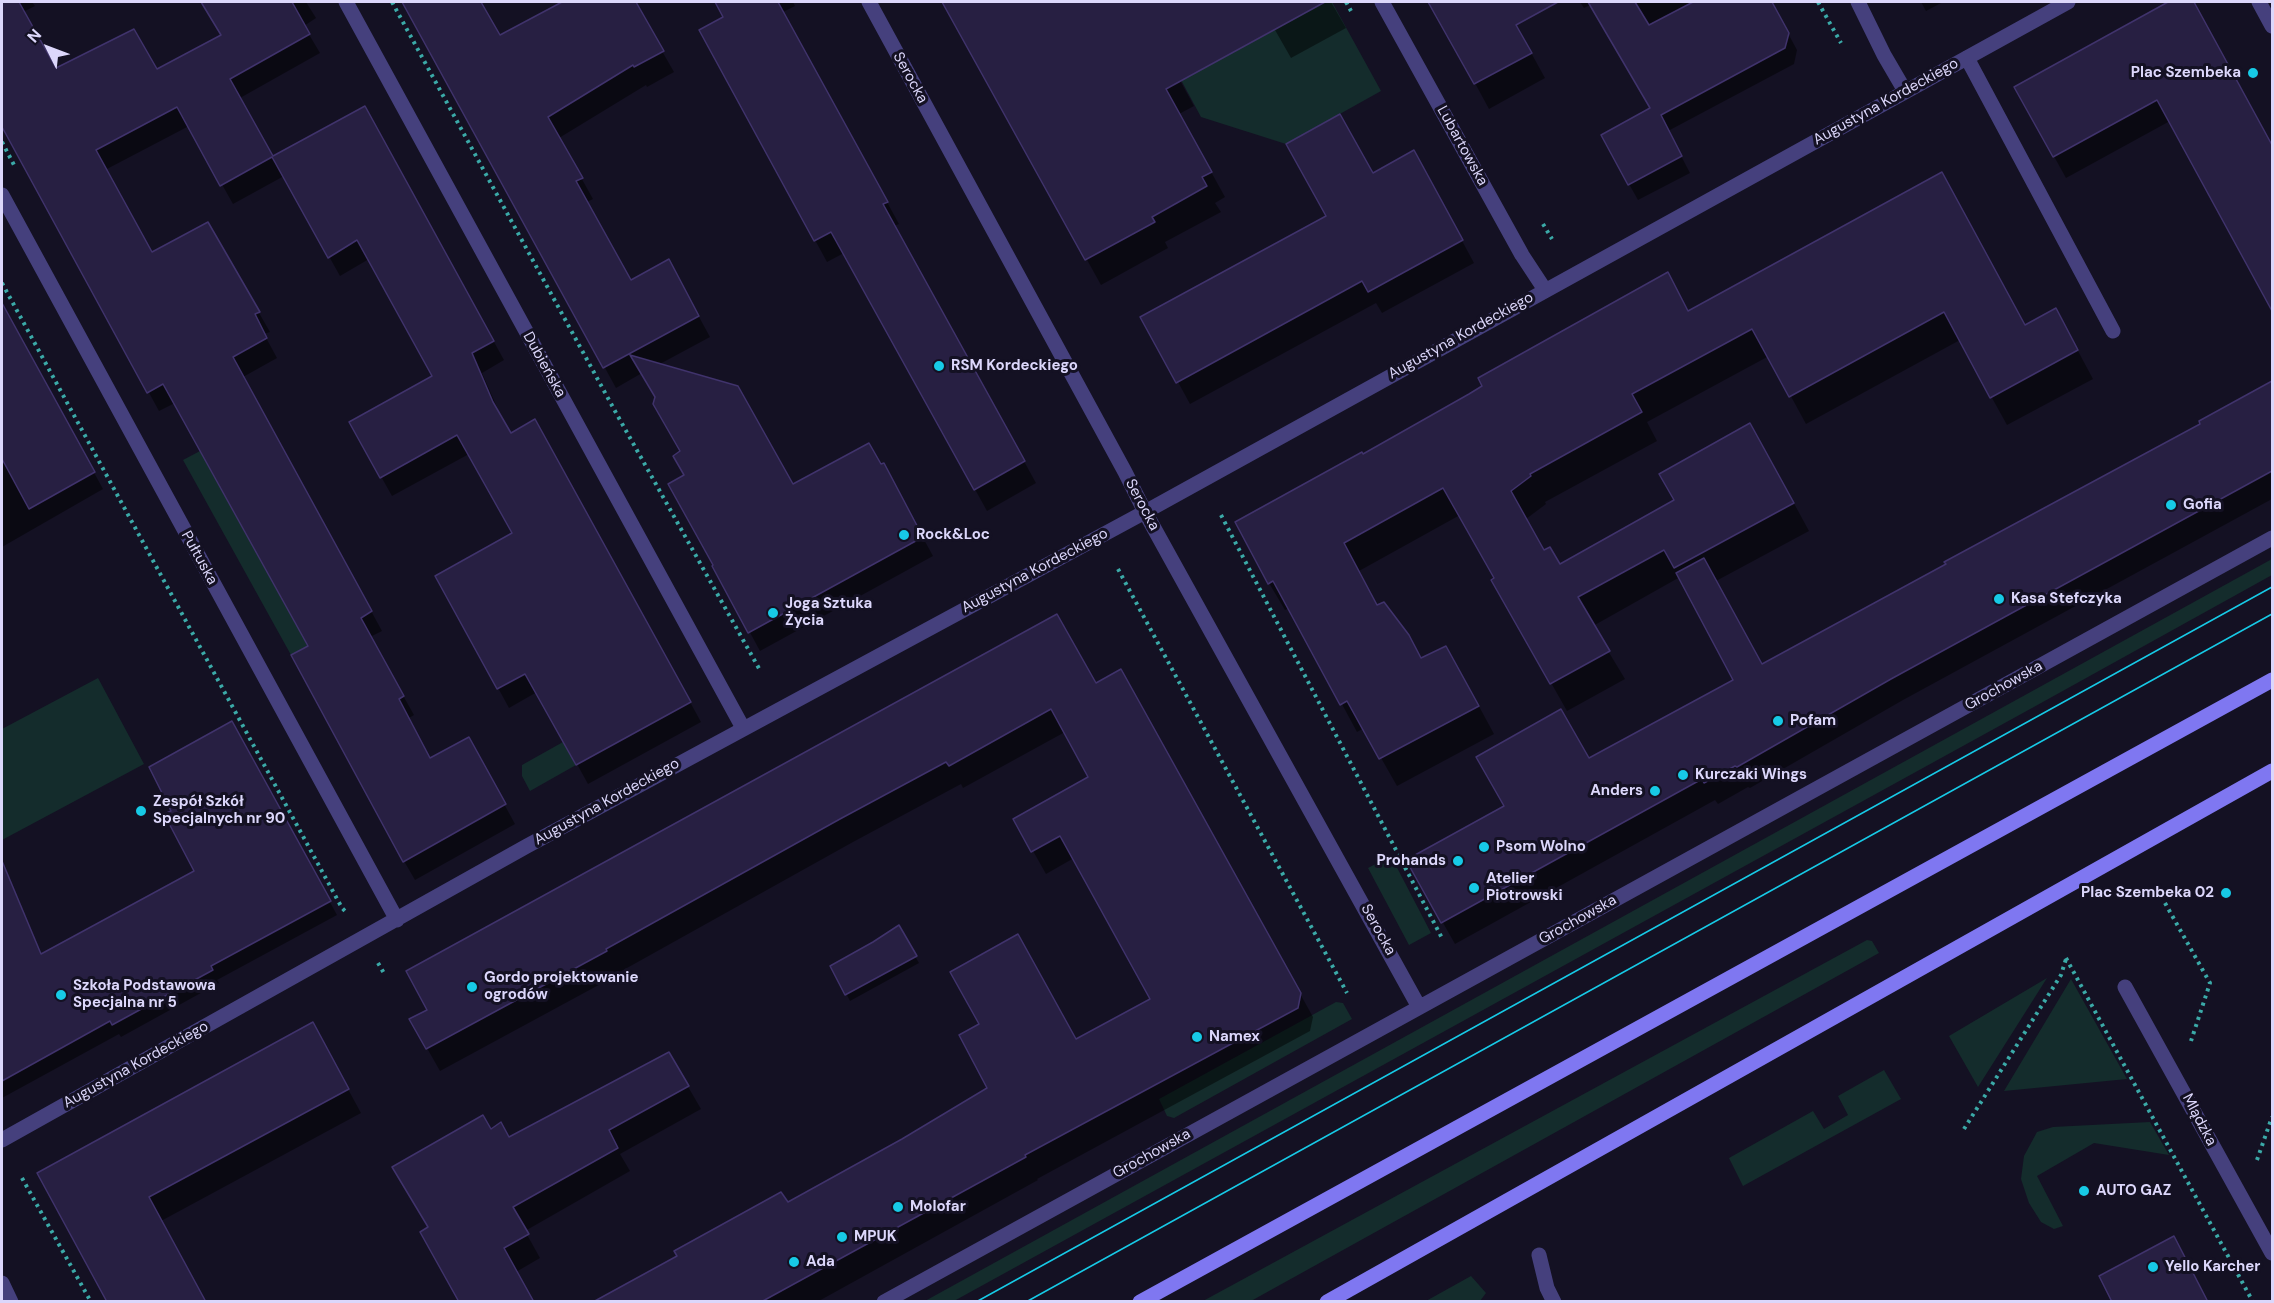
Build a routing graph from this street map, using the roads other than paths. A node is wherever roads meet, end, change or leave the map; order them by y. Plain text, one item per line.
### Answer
1 (346, 2) edge
2 (869, 2) edge
3 (1382, 2) edge
4 (1858, 2) edge
5 (2068, 2) edge
6 (2259, 2) edge
7 (2272, 26) edge
8 (1967, 58) junction
9 (1905, 91) junction
10 (2, 195) edge
11 (1545, 290) junction
12 (2113, 331) dead end
13 (1145, 512) junction
14 (2272, 538) edge
15 (2272, 680) edge
16 (743, 728) junction
17 (2272, 771) edge
18 (397, 920) junction
19 (2125, 987) dead end
20 (1419, 1007) junction
21 (2, 1140) edge
22 (2272, 1253) edge
23 (1539, 1255) dead end
24 (2, 1282) edge
25 (11, 1302) edge
26 (884, 1302) edge
27 (1140, 1302) edge
28 (1327, 1302) edge
29 (1554, 1302) edge

1 - 16 street, Dubieńska
2 - 13 street, Serocka
3 - 11 street, Lubartowska
4 - 9 street
5 - 8 street, Augustyna Kordeckiego
6 - 7 street
8 - 9 street, Augustyna Kordeckiego
8 - 12 street
9 - 11 street, Augustyna Kordeckiego
10 - 18 street, Pułtuska
11 - 13 street, Augustyna Kordeckiego
13 - 16 street, Augustyna Kordeckiego
13 - 20 street, Serocka
14 - 20 street, Grochowska
15 - 27 main road
16 - 18 street, Augustyna Kordeckiego
17 - 28 main road
18 - 21 street, Augustyna Kordeckiego
19 - 22 street, Mlądzka
20 - 26 street, Grochowska
23 - 29 street
24 - 25 street

